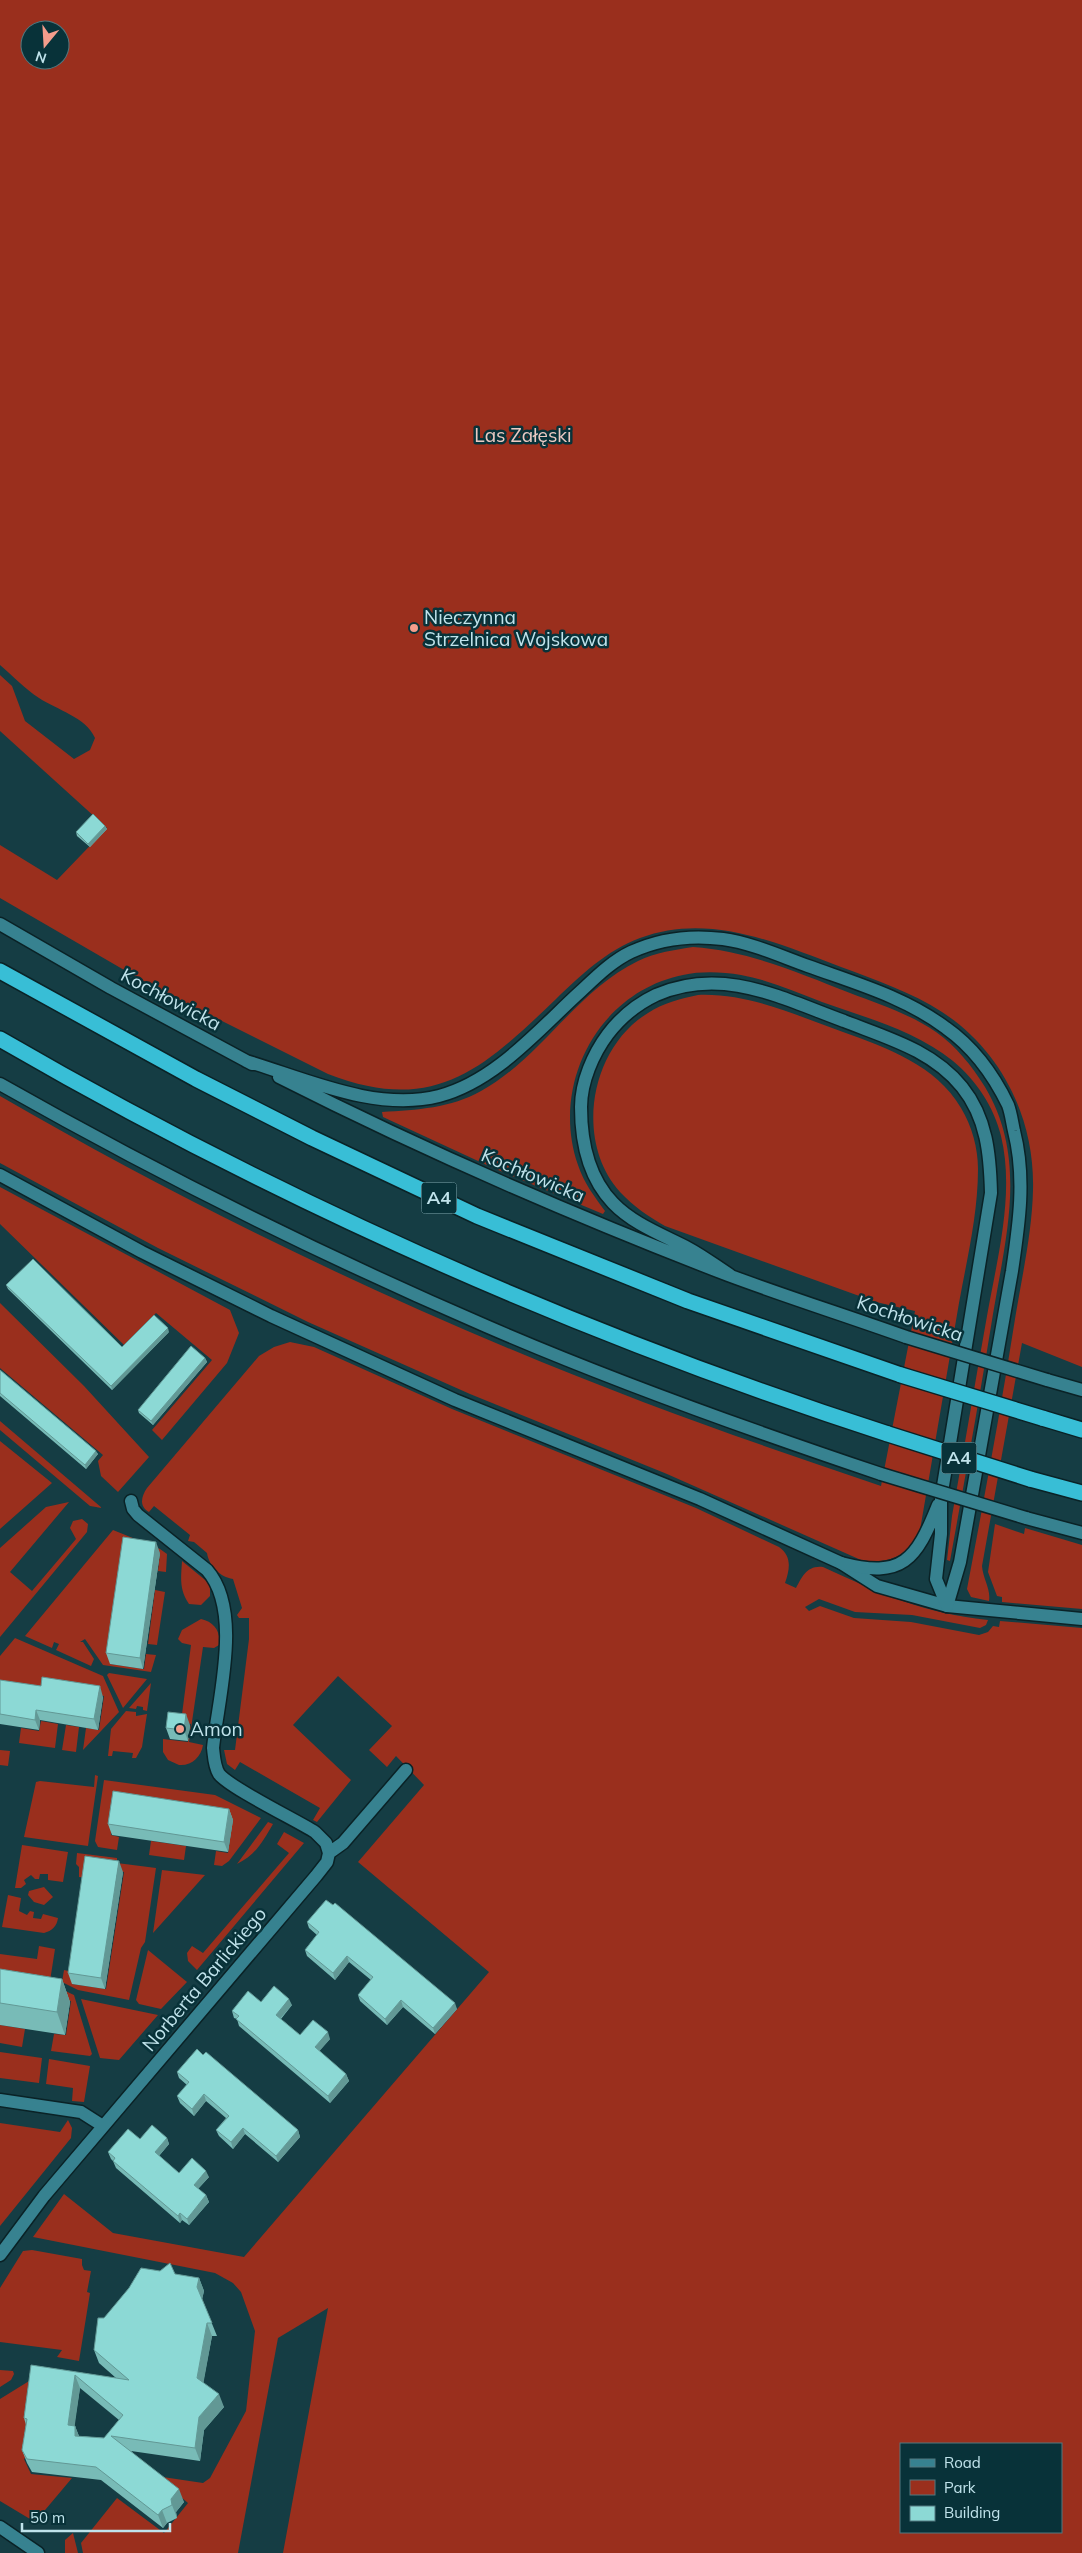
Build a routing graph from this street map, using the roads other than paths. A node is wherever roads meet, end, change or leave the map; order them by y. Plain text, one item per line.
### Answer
1 (0, 924) edge
2 (0, 971) edge
3 (0, 1039) edge
4 (246, 1061) junction
5 (0, 1084) edge
6 (0, 1175) edge
7 (730, 1275) junction
8 (1082, 1390) edge
9 (1082, 1430) edge
10 (1082, 1493) edge
11 (941, 1498) junction
12 (131, 1501) dead end
13 (1082, 1533) edge
14 (840, 1563) junction
15 (947, 1606) junction
16 (1082, 1619) edge
17 (406, 1770) dead end
18 (330, 1853) junction
19 (0, 2100) edge
20 (102, 2126) junction
21 (0, 2255) edge
22 (0, 2527) edge
23 (38, 2553) edge

1 - 4 main road, Kochłowicka
2 - 9 highway, A4, bridge
3 - 10 highway, A4, bridge
4 - 7 main road, Kochłowicka
4 - 15 main road
5 - 13 main road, bridge
6 - 14 main road
7 - 8 main road, Kochłowicka, bridge
7 - 11 main road
11 - 14 main road
11 - 15 main road
12 - 18 main road
14 - 15 main road
15 - 16 main road
17 - 18 main road, Norberta Barlickiego
18 - 20 main road, Norberta Barlickiego
19 - 20 main road
20 - 21 main road, Norberta Barlickiego
22 - 23 main road

